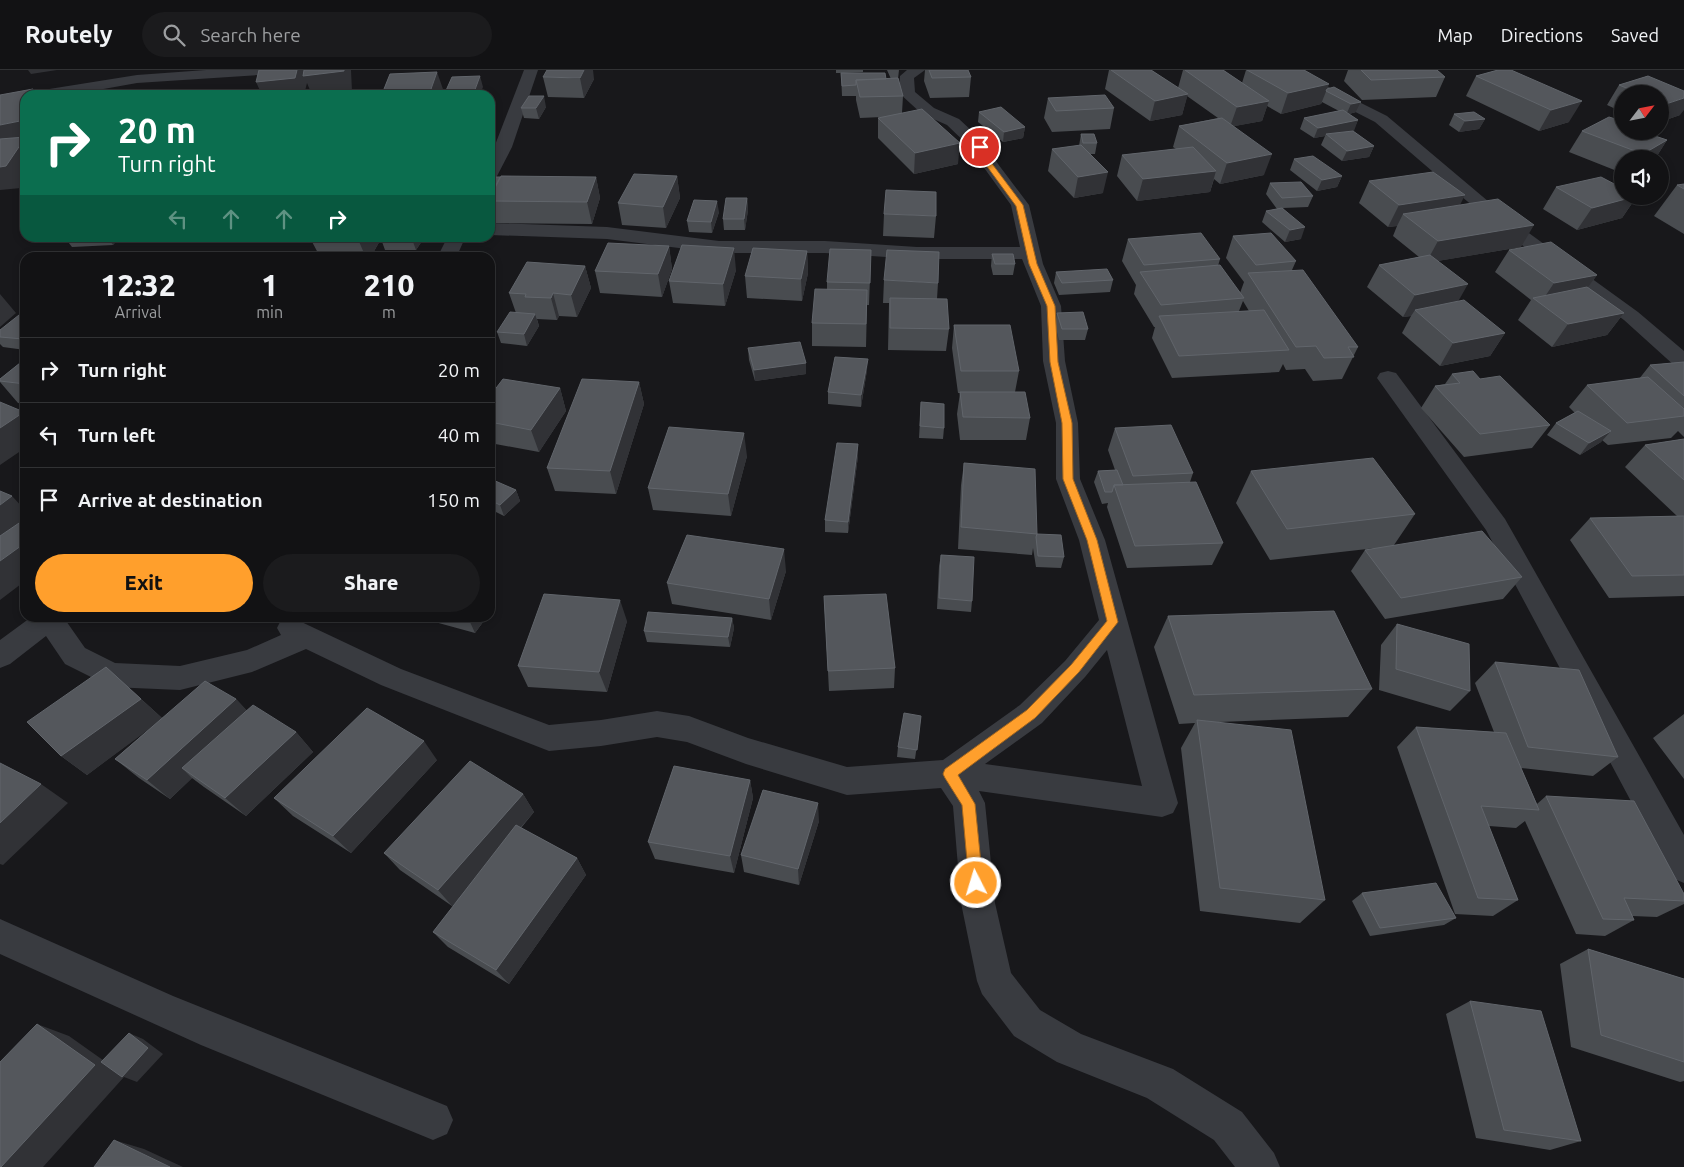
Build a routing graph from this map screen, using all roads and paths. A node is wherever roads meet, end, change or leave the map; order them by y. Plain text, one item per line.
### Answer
1 (274, 70) edge
2 (531, 70) edge
3 (918, 70) edge
4 (1284, 70) edge
5 (72, 90) edge
6 (495, 164) edge
7 (495, 228) edge
8 (1032, 253) junction
9 (1684, 362) edge
10 (1388, 378) dead end
11 (44, 622) edge
12 (52, 622) edge
13 (1113, 622) junction
14 (287, 624) edge
15 (0, 656) edge
16 (949, 774) junction
17 (1684, 866) edge
18 (0, 936) edge
19 (433, 1120) dead end
20 (1260, 1167) edge

1 - 5 street
2 - 6 street
3 - 8 street
4 - 9 street
7 - 8 street
8 - 13 street
10 - 17 street
11 - 15 street
12 - 14 street
13 - 16 street
13 - 16 street
14 - 16 street
16 - 20 street
18 - 19 street

